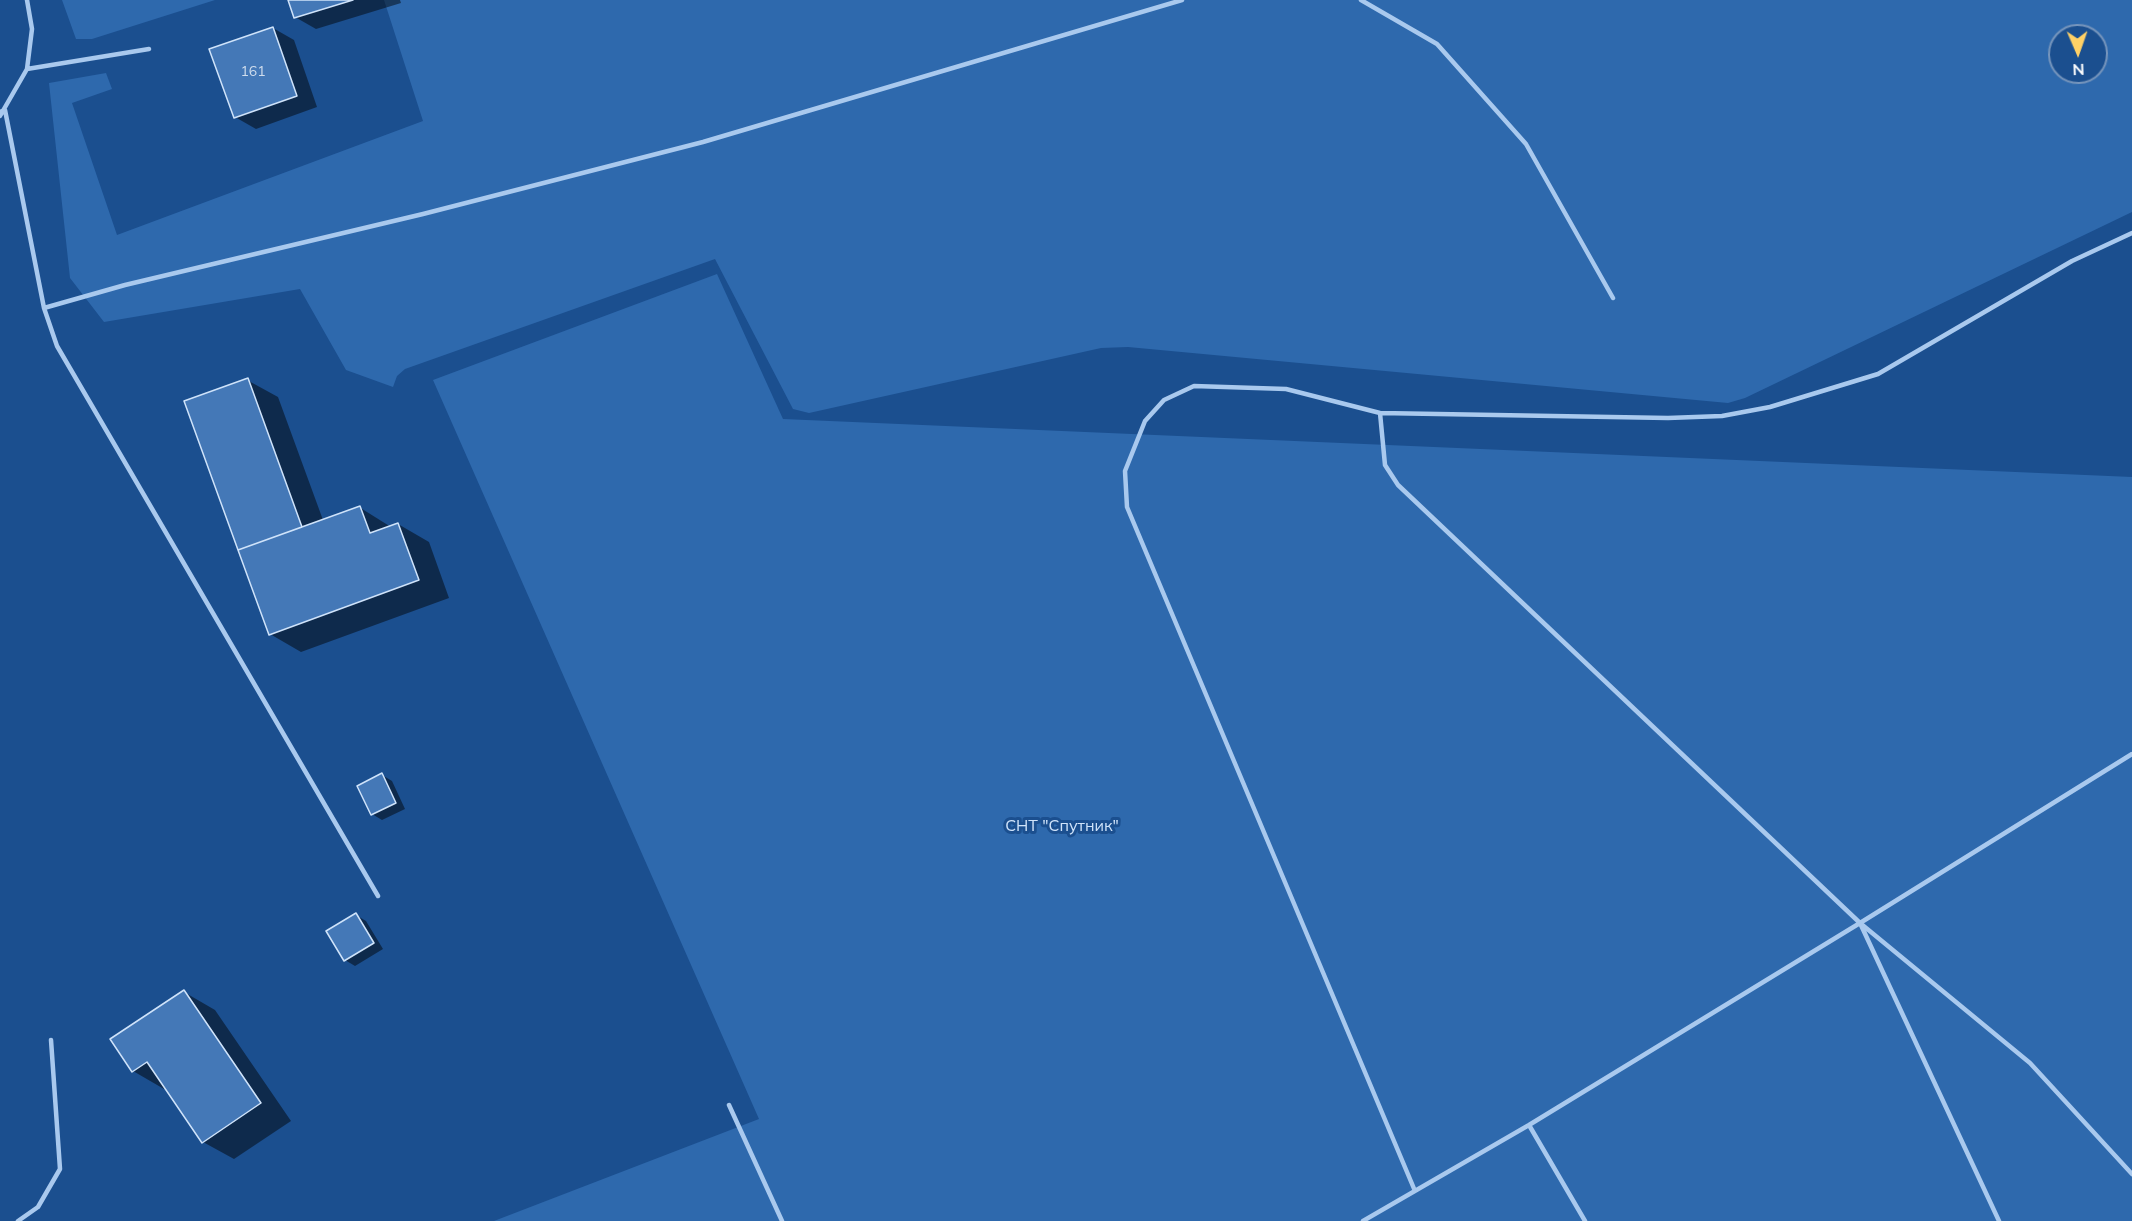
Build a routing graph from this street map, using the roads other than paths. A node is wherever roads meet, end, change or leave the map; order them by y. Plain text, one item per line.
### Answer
1 (27, 0) edge
2 (1182, 0) edge
3 (1361, 0) edge
4 (149, 49) dead end
5 (27, 69) junction
6 (2, 113) edge
7 (2132, 233) edge
8 (1613, 298) dead end
9 (44, 308) junction
10 (1380, 413) junction
11 (2132, 754) edge
12 (378, 896) dead end
13 (1860, 923) junction
14 (51, 1040) dead end
15 (729, 1105) dead end
16 (1529, 1125) junction
17 (2132, 1174) edge
18 (1414, 1191) junction
19 (18, 1221) edge
20 (782, 1221) edge
21 (1363, 1221) edge
22 (1585, 1221) edge
23 (1999, 1221) edge

1 - 5 lane
2 - 9 lane
3 - 8 lane
4 - 5 lane
5 - 6 lane
6 - 9 lane
7 - 10 lane
9 - 12 lane
10 - 13 lane
10 - 18 lane
11 - 13 lane
13 - 16 lane
13 - 17 lane
13 - 23 lane
14 - 19 lane
15 - 20 lane
16 - 18 lane
16 - 22 lane
18 - 21 lane

